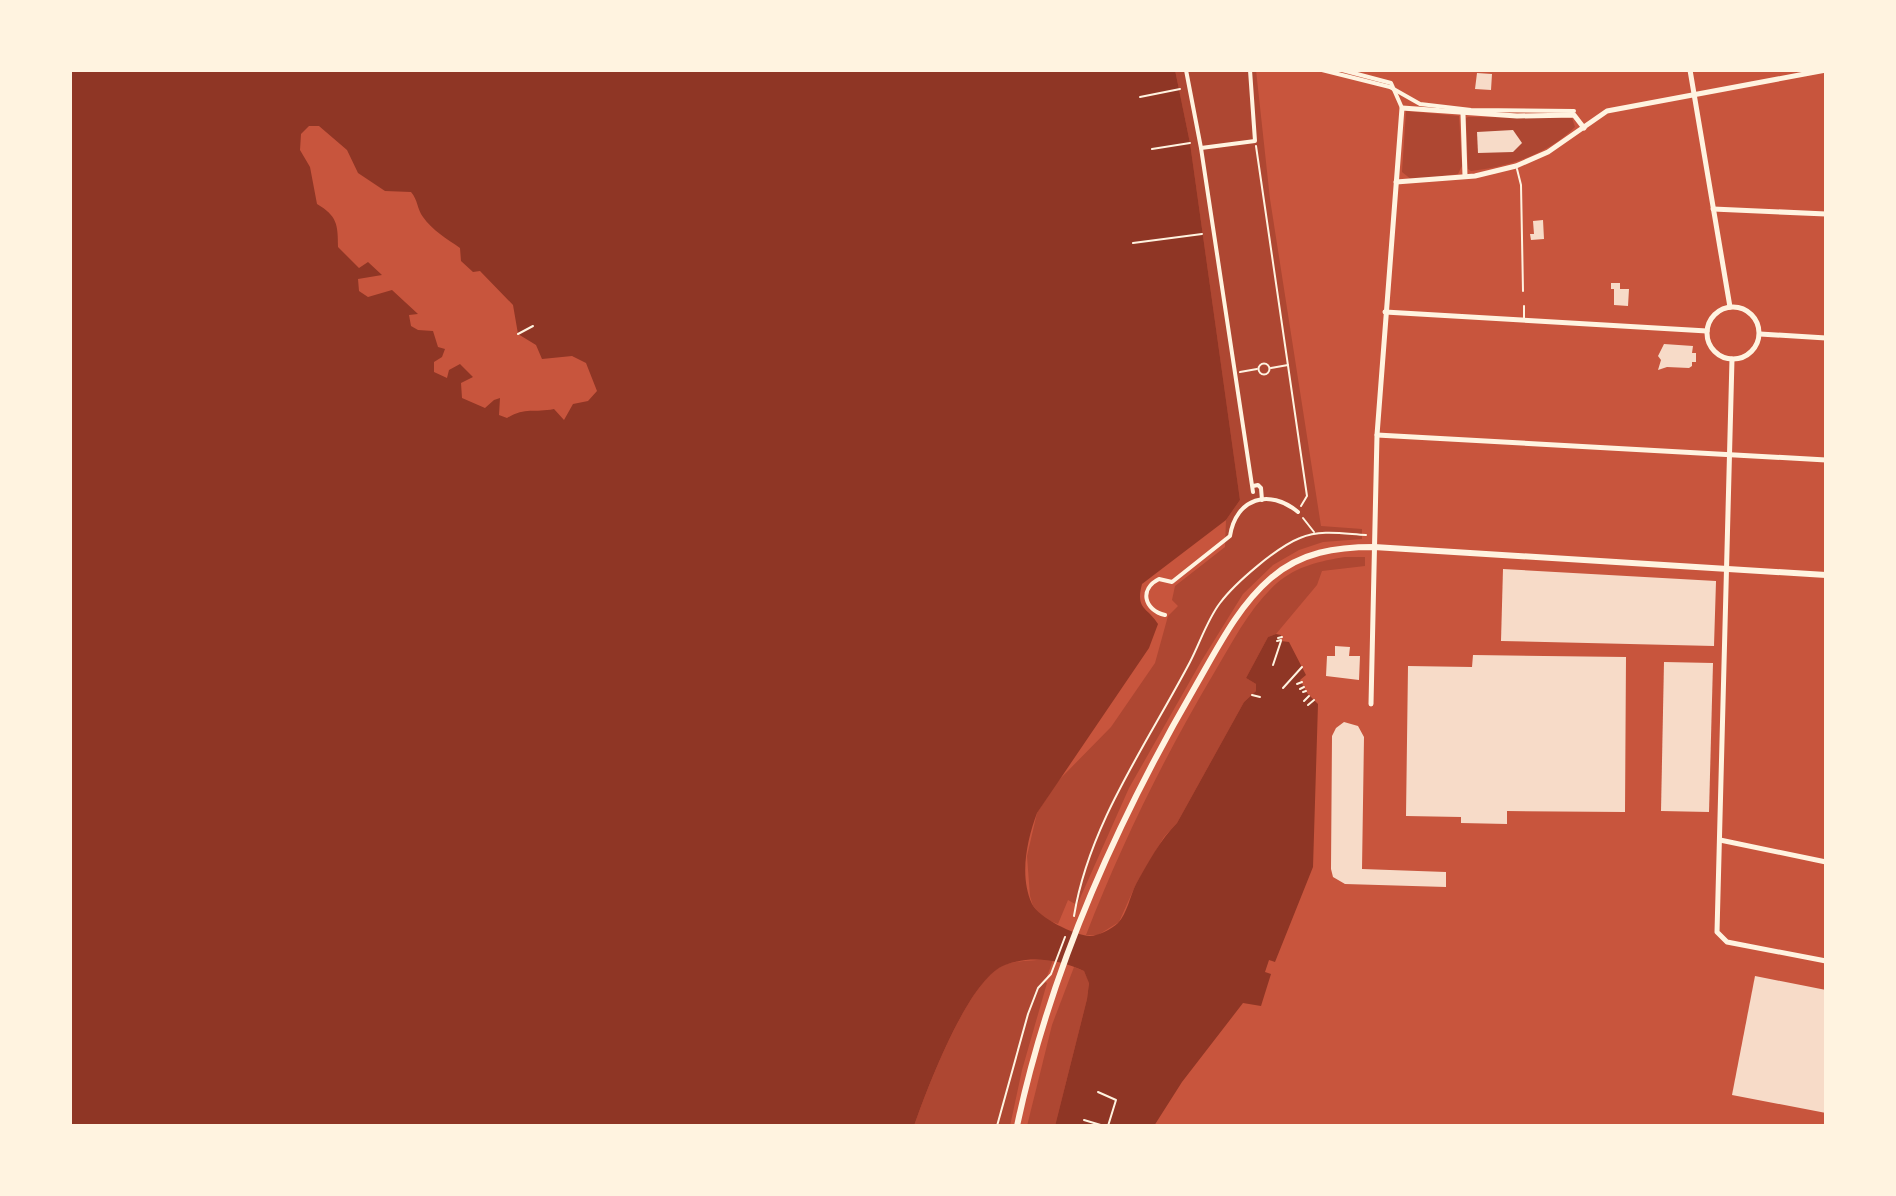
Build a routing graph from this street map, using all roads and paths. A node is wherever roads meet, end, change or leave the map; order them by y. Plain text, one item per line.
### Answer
1 (1186, 70) edge
2 (1250, 70) edge
3 (1325, 70) edge
4 (1342, 70) edge
5 (1690, 70) edge
6 (1826, 70) edge
7 (1180, 89) dead end
8 (1395, 92) junction
9 (1695, 94) junction
10 (1140, 97) dead end
11 (1402, 108) junction
12 (1574, 111) dead end
13 (1463, 114) junction
14 (1584, 128) junction
15 (1255, 141) junction
16 (1190, 143) dead end
17 (1201, 148) junction
18 (1152, 149) dead end
19 (1516, 166) junction
20 (1465, 177) junction
21 (1396, 182) junction
22 (1713, 209) junction
23 (1826, 214) edge
24 (1202, 234) dead end
25 (1133, 243) dead end
26 (1523, 291) dead end
27 (1524, 306) dead end
28 (1730, 307) junction
29 (1385, 312) junction
30 (1524, 321) junction
31 (533, 326) dead end
32 (1707, 331) junction
33 (518, 334) dead end
34 (1760, 334) junction
35 (1826, 338) edge
36 (1732, 359) junction
37 (1289, 365) junction
38 (1270, 368) junction
39 (1258, 369) junction
40 (1235, 373) junction
41 (1377, 435) junction
42 (1730, 455) junction
43 (1826, 460) edge
44 (1253, 494) junction
45 (1262, 500) junction
46 (1298, 512) junction
47 (1315, 533) junction
48 (1366, 535) dead end
49 (1374, 547) junction
50 (1728, 569) junction
51 (1826, 575) edge
52 (1165, 615) dead end
53 (1280, 639) dead end
54 (1273, 665) dead end
55 (1302, 667) dead end
56 (1302, 682) dead end
57 (1297, 684) dead end
58 (1283, 688) dead end
59 (1252, 695) dead end
60 (1309, 696) dead end
61 (1260, 697) dead end
62 (1314, 700) dead end
63 (1304, 701) dead end
64 (1371, 704) dead end
65 (1308, 705) dead end
66 (1720, 840) junction
67 (1826, 862) edge
68 (1074, 917) dead end
69 (1068, 931) dead end
70 (1826, 961) edge
71 (1098, 1092) dead end
72 (1084, 1120) dead end
73 (997, 1126) edge
74 (1017, 1126) edge
75 (1104, 1126) edge
76 (1108, 1126) edge

1 - 17 street
2 - 15 street
3 - 8 street
4 - 8 street
5 - 9 street
6 - 9 street
7 - 10 path
8 - 11 street
8 - 12 street
9 - 14 street
9 - 22 street
11 - 13 street
11 - 21 street
13 - 14 street
13 - 20 street
14 - 19 street
15 - 17 street
15 - 37 path
16 - 18 path
17 - 40 street
19 - 20 street
19 - 26 lane
20 - 21 street
21 - 29 street
22 - 23 street
22 - 28 street
24 - 25 path
27 - 30 lane
28 - 32 street
28 - 34 street
29 - 30 street
29 - 41 street
30 - 32 street
31 - 33 path
32 - 36 street
34 - 35 street
34 - 36 street
36 - 42 street
37 - 38 path
37 - 46 path
38 - 39 path
38 - 39 path
39 - 40 path
40 - 44 street
41 - 42 street
41 - 49 street
42 - 43 street
42 - 50 street
44 - 45 street
44 - 45 street
44 - 52 street
45 - 46 street
46 - 47 path
47 - 48 path
47 - 68 path
49 - 50 street
49 - 64 street
49 - 74 street
50 - 51 street
50 - 66 street
53 - 54 path
55 - 58 path
56 - 57 path
59 - 61 path
60 - 63 path
62 - 65 path
66 - 67 street
66 - 70 street
69 - 73 path
71 - 76 path
72 - 75 path

